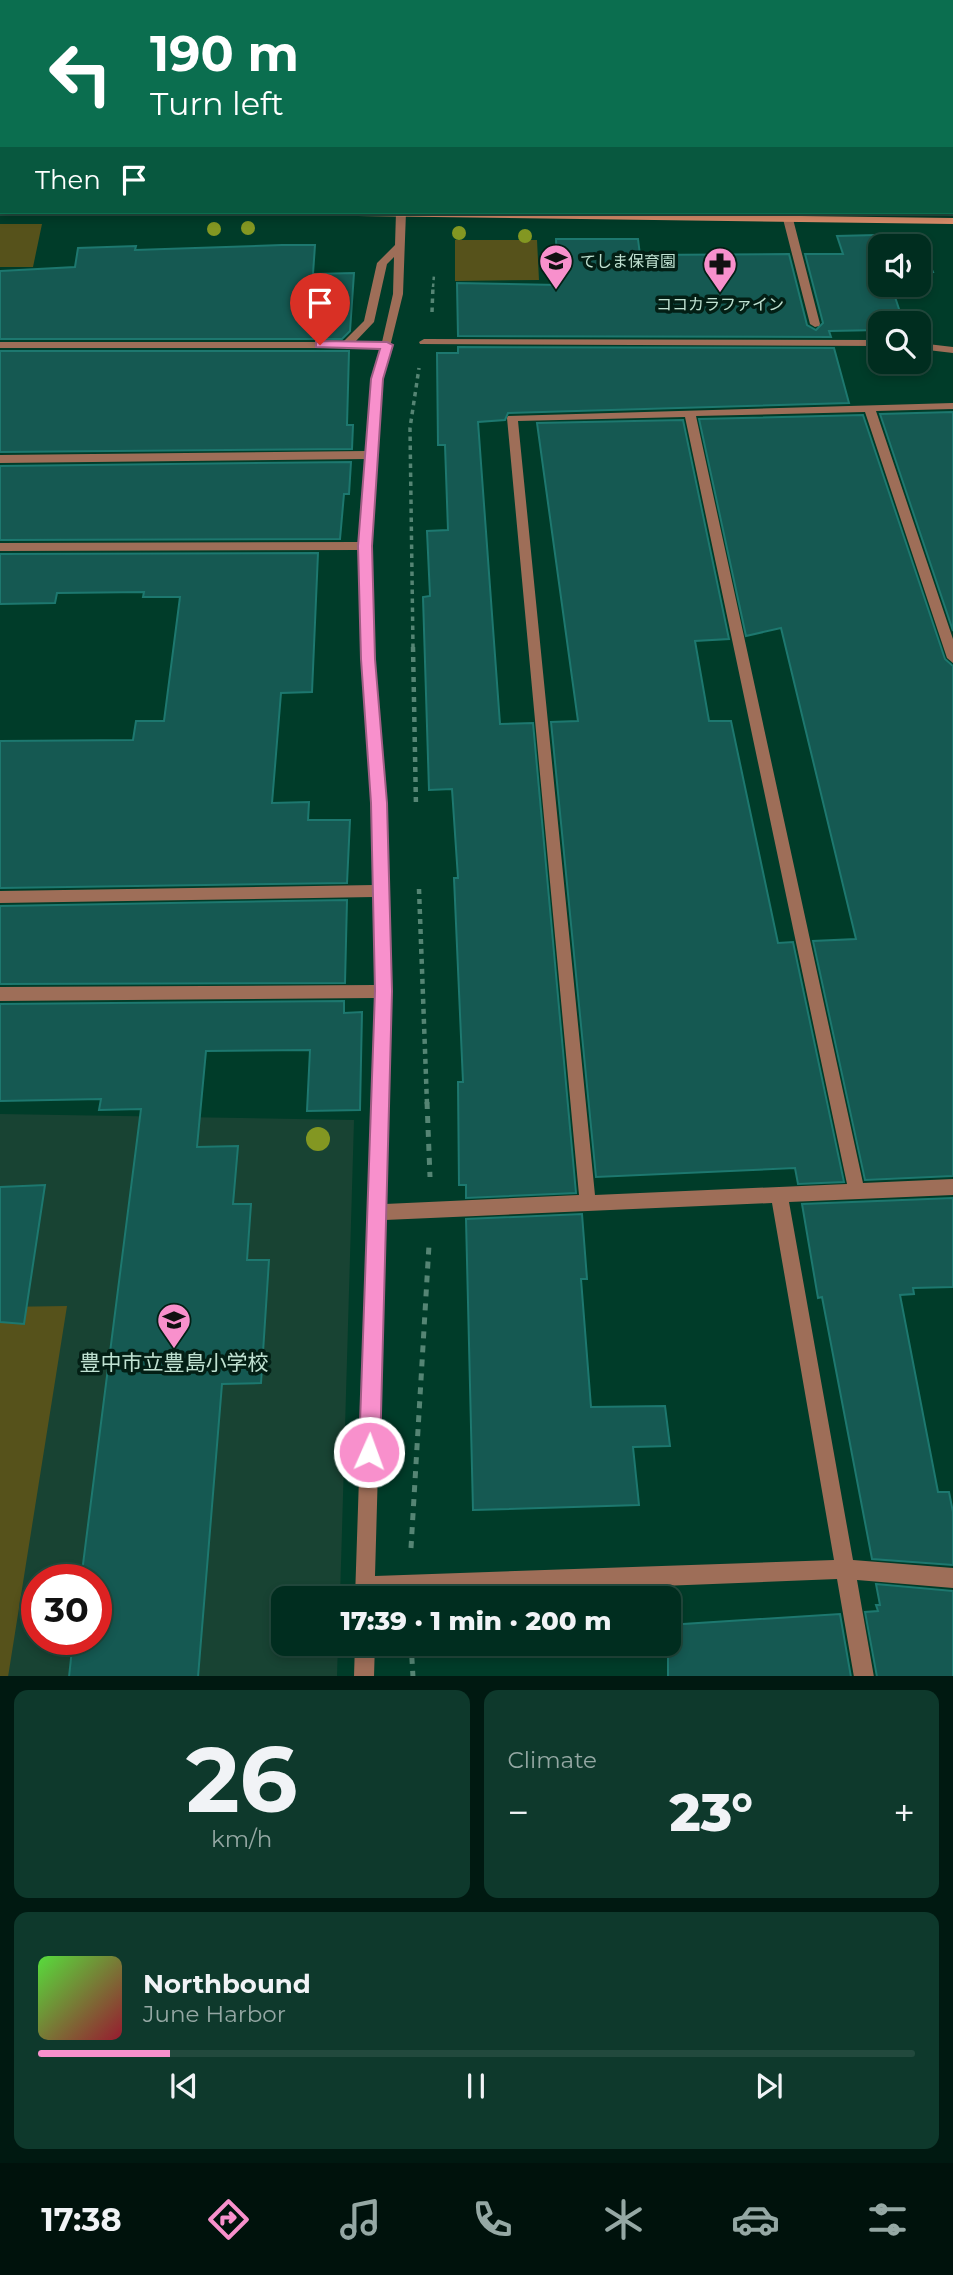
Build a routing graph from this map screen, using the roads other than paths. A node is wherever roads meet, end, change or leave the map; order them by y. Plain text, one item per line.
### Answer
1 (401, 214) edge
2 (512, 214) edge
3 (788, 219) junction
4 (953, 221) edge
5 (401, 245) junction
6 (815, 324) dead end
7 (424, 342) road end
8 (868, 343) edge
9 (0, 345) edge
10 (346, 345) junction
11 (387, 345) junction
12 (931, 347) edge
13 (953, 350) edge
14 (953, 406) edge
15 (869, 408) junction
16 (690, 413) junction
17 (372, 455) junction
18 (0, 459) edge
19 (365, 546) junction
20 (0, 547) edge
21 (953, 658) edge
22 (382, 891) junction
23 (0, 897) edge
24 (383, 991) junction
25 (0, 994) edge
26 (953, 1187) edge
27 (857, 1192) junction
28 (779, 1195) junction
29 (588, 1203) junction
30 (377, 1212) junction
31 (844, 1569) junction
32 (953, 1577) edge
33 (365, 1586) edge
34 (398, 1586) edge
35 (365, 1656) edge
36 (365, 1676) edge
37 (864, 1676) edge

1 - 5 street
2 - 3 street
3 - 4 street
3 - 6 street
5 - 10 street
5 - 11 street
7 - 8 street
9 - 10 street
10 - 11 street
11 - 17 street
12 - 13 street
14 - 15 street
15 - 16 street
15 - 21 street
16 - 27 street
16 - 29 street
17 - 18 street
17 - 19 street
19 - 20 street
19 - 22 street
22 - 23 street
22 - 24 street
24 - 25 street
24 - 30 street
26 - 27 street
27 - 28 street
28 - 29 street
28 - 31 street
29 - 30 street
30 - 33 street
31 - 32 street
31 - 34 street
31 - 37 street
35 - 36 street

